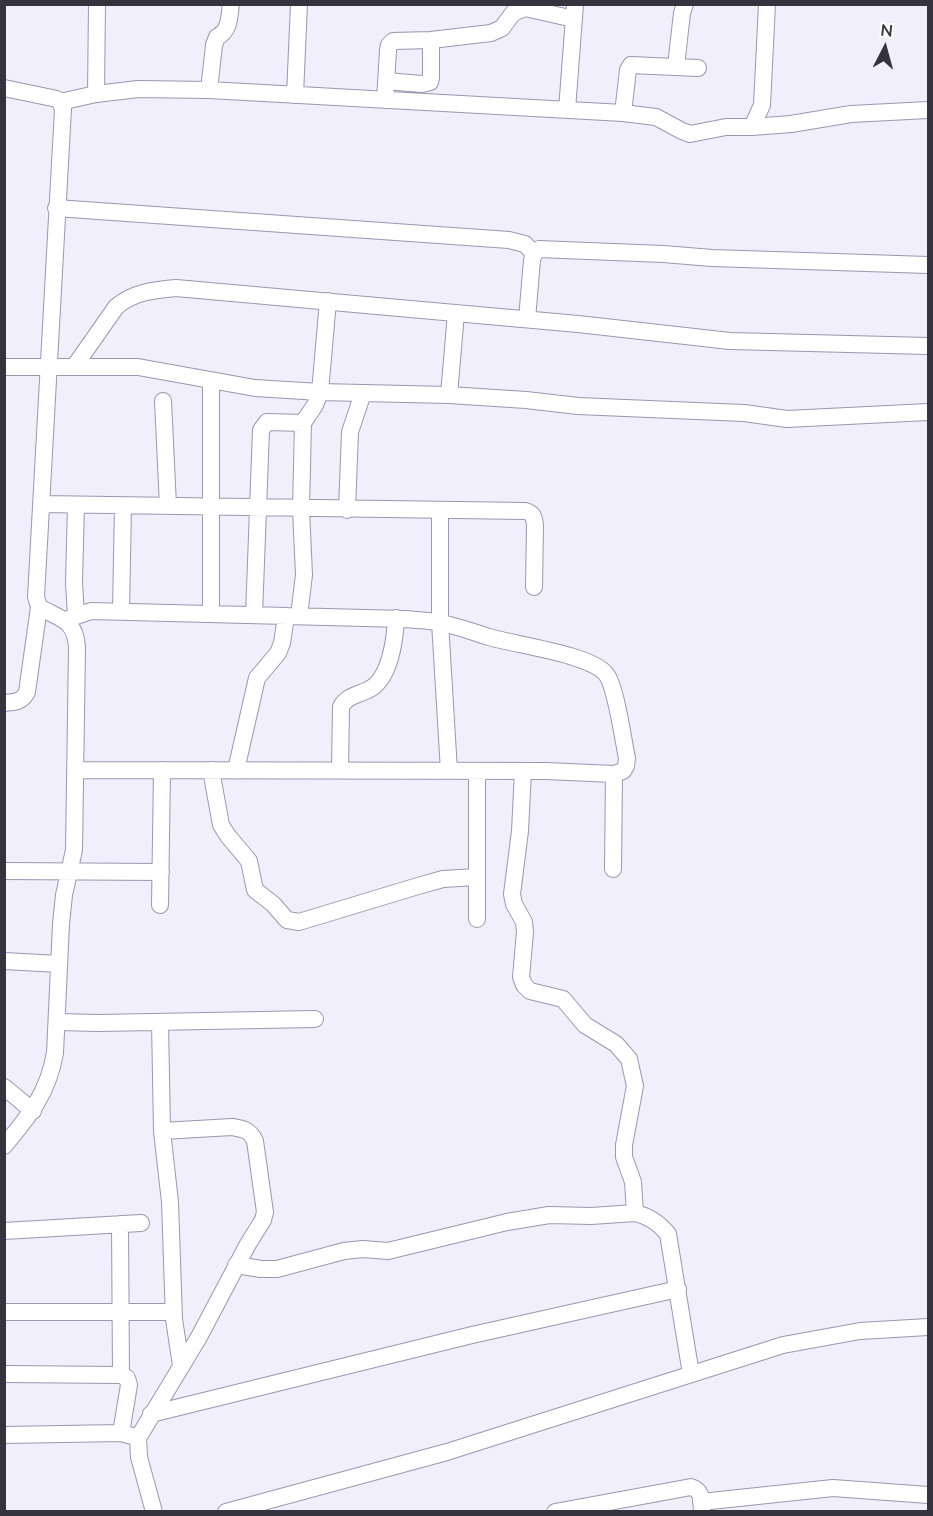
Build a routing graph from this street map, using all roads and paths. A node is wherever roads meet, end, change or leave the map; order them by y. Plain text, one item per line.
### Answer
1 (97, 4) edge
2 (231, 4) edge
3 (299, 4) edge
4 (686, 4) edge
5 (767, 4) edge
6 (574, 12) edge
7 (431, 40) junction
8 (676, 66) junction
9 (698, 68) dead end
10 (386, 81) junction
11 (4, 88) edge
12 (209, 90) junction
13 (96, 94) junction
14 (295, 95) junction
15 (385, 100) junction
16 (60, 102) junction
17 (567, 110) junction
18 (928, 110) edge
19 (623, 113) junction
20 (752, 128) junction
21 (56, 208) junction
22 (534, 254) junction
23 (928, 265) edge
24 (328, 301) junction
25 (456, 313) junction
26 (527, 319) junction
27 (928, 346) edge
28 (48, 366) junction
29 (4, 367) edge
30 (74, 367) junction
31 (211, 381) junction
32 (320, 392) junction
33 (363, 393) junction
34 (449, 395) junction
35 (163, 401) dead end
36 (928, 412) edge
37 (303, 423) junction
38 (40, 504) junction
39 (76, 505) junction
40 (123, 506) junction
41 (168, 506) junction
42 (212, 507) junction
43 (258, 508) junction
44 (301, 509) junction
45 (347, 510) junction
46 (440, 511) junction
47 (534, 587) dead end
48 (39, 607) junction
49 (121, 612) junction
50 (211, 614) junction
51 (254, 615) junction
52 (293, 616) junction
53 (70, 617) junction
54 (396, 618) junction
55 (440, 622) junction
56 (4, 703) edge
57 (75, 770) junction
58 (162, 770) junction
59 (211, 770) junction
60 (236, 770) junction
61 (340, 770) junction
62 (449, 771) junction
63 (477, 771) junction
64 (523, 771) junction
65 (614, 774) junction
66 (613, 869) dead end
67 (70, 871) junction
68 (4, 872) edge
69 (161, 872) junction
70 (477, 876) junction
71 (160, 905) dead end
72 (477, 919) dead end
73 (4, 961) edge
74 (59, 964) junction
75 (315, 1019) dead end
76 (57, 1022) junction
77 (160, 1022) junction
78 (4, 1087) edge
79 (4, 1104) edge
80 (28, 1107) junction
81 (162, 1131) junction
82 (4, 1146) edge
83 (635, 1213) junction
84 (141, 1223) dead end
85 (120, 1224) junction
86 (4, 1231) edge
87 (236, 1265) junction
88 (678, 1289) junction
89 (4, 1312) edge
90 (121, 1312) junction
91 (173, 1312) junction
92 (928, 1327) edge
93 (181, 1366) junction
94 (4, 1374) edge
95 (691, 1374) junction
96 (120, 1375) junction
97 (151, 1414) junction
98 (121, 1433) junction
99 (4, 1435) edge
100 (138, 1438) junction
101 (928, 1495) edge
102 (702, 1507) edge
103 (230, 1511) edge
104 (154, 1512) edge
105 (555, 1512) edge

1 - 13 street
2 - 12 street
3 - 14 street
4 - 8 street
5 - 20 street
6 - 7 street
6 - 17 street
7 - 10 street
7 - 10 street
8 - 9 street
8 - 19 street
10 - 15 street
11 - 16 street
12 - 13 street
12 - 14 street
13 - 16 street
14 - 15 street
15 - 17 street
16 - 21 street
17 - 19 street
18 - 20 street
19 - 20 street
21 - 22 street
21 - 28 street
22 - 23 street
22 - 26 street
24 - 25 street
24 - 30 street
24 - 32 street
25 - 26 street
25 - 34 street
26 - 27 street
28 - 29 street
28 - 30 street
28 - 38 street
30 - 31 street
31 - 32 street
31 - 42 street
32 - 33 street
32 - 37 street
33 - 34 street
33 - 45 street
34 - 36 street
35 - 41 street
37 - 43 street
37 - 44 street
38 - 39 street
38 - 48 street
39 - 40 street
39 - 53 street
40 - 41 street
40 - 49 street
41 - 42 street
42 - 43 street
42 - 50 street
43 - 44 street
43 - 51 street
44 - 45 street
44 - 52 street
45 - 46 street
46 - 47 street
46 - 55 street
48 - 53 street
48 - 56 street
49 - 50 street
49 - 53 street
50 - 51 street
51 - 52 street
52 - 54 street
52 - 60 street
53 - 57 street
54 - 55 street
54 - 61 street
55 - 62 street
55 - 65 street
57 - 58 street
57 - 67 street
58 - 59 street
58 - 69 street
59 - 60 street
59 - 70 street
60 - 61 street
61 - 62 street
62 - 63 street
63 - 64 street
63 - 70 street
64 - 65 street
64 - 83 street
65 - 66 street
67 - 68 street
67 - 69 street
67 - 74 street
69 - 71 street
70 - 72 street
73 - 74 street
74 - 76 street
75 - 77 street
76 - 77 street
76 - 80 street
77 - 81 street
78 - 80 street
79 - 80 street
80 - 82 street
81 - 87 street
81 - 91 street
83 - 87 street
83 - 88 street
84 - 85 street
85 - 86 street
85 - 90 street
87 - 93 street
88 - 95 street
88 - 97 street
89 - 90 street
90 - 91 street
90 - 96 street
91 - 93 street
92 - 95 street
93 - 97 street
94 - 96 street
95 - 103 street
96 - 98 street
97 - 100 street
98 - 99 street
98 - 100 street
100 - 104 street
101 - 102 street
102 - 105 street

